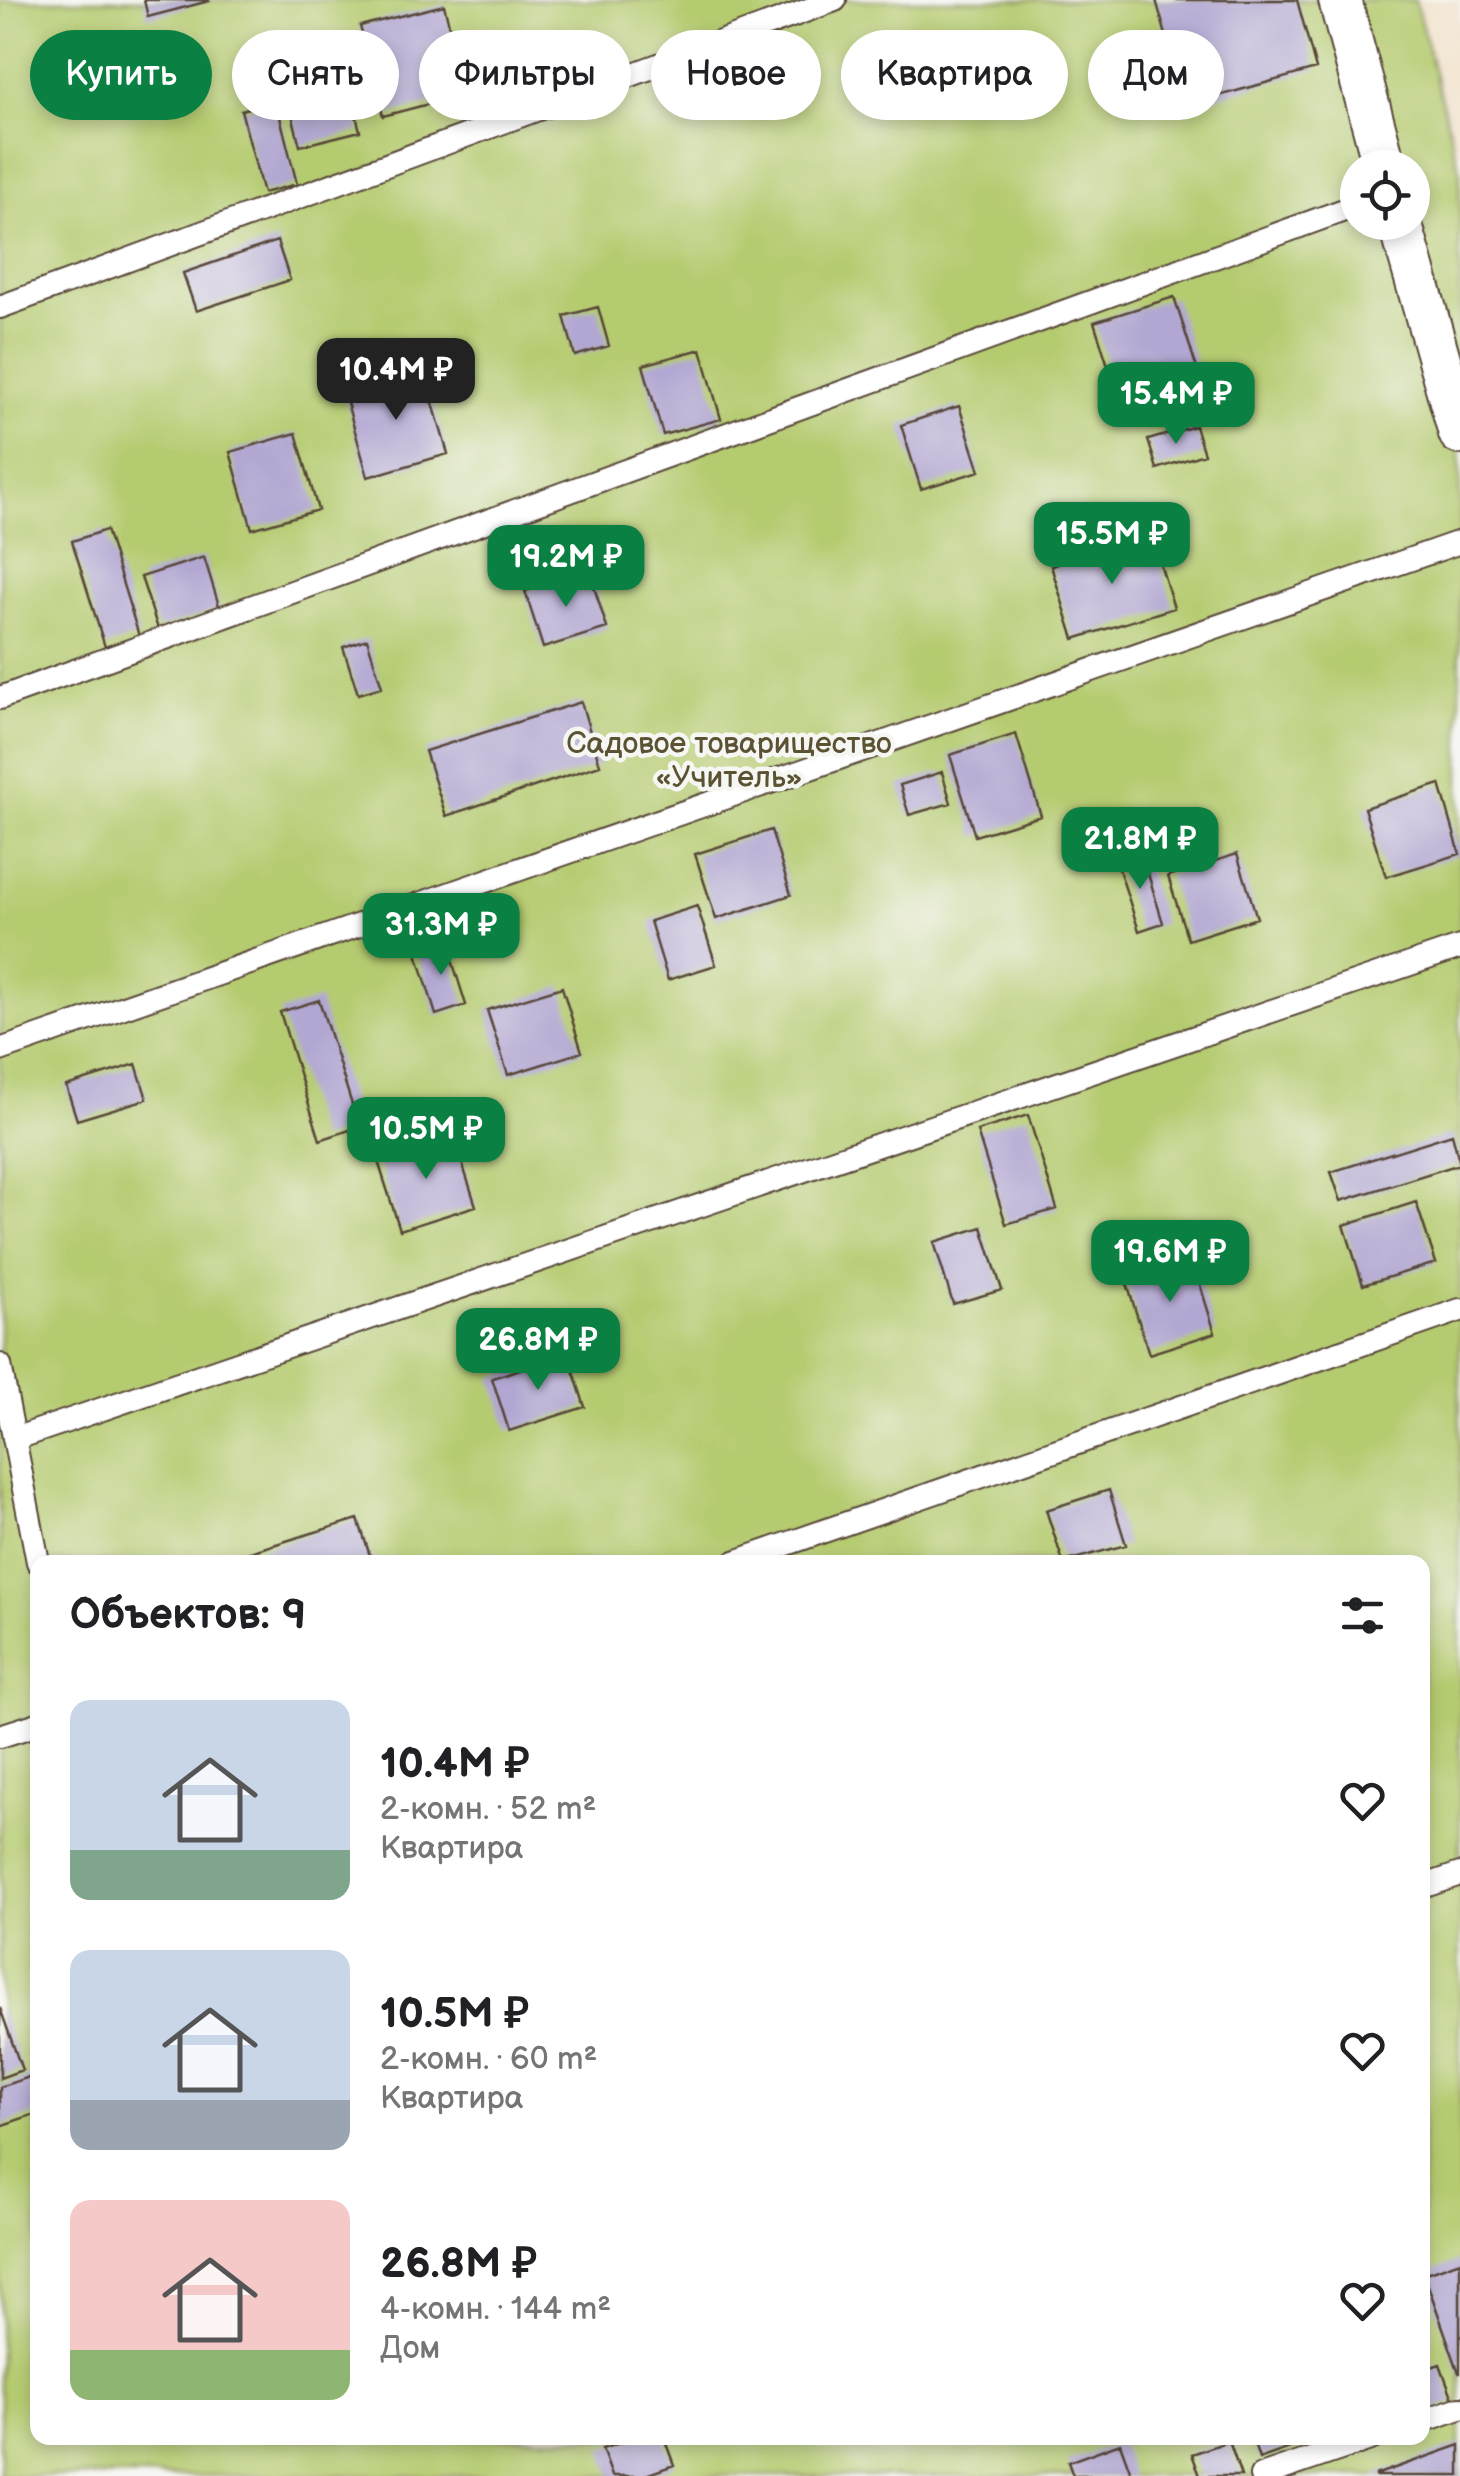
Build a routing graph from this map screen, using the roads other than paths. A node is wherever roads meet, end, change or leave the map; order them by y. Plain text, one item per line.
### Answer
1 (835, 0) edge
2 (1340, 0) edge
3 (1380, 150) edge
4 (1340, 212) edge
5 (1405, 240) edge
6 (0, 307) edge
7 (1460, 433) edge
8 (1460, 542) edge
9 (0, 698) edge
10 (1460, 947) edge
11 (0, 1050) edge
12 (1460, 1310) edge
13 (0, 1365) edge
14 (14, 1439) junction
15 (37, 1555) edge
16 (756, 1555) edge
17 (30, 1727) edge
18 (0, 1736) edge
19 (1460, 1874) edge
20 (1430, 1884) edge
21 (1460, 2408) edge
22 (1430, 2417) edge
23 (1352, 2445) edge
24 (1261, 2476) edge

1 - 6 lane
2 - 3 street
4 - 9 lane
5 - 7 street
8 - 11 lane
10 - 14 lane
12 - 16 lane
13 - 14 lane
14 - 15 lane
17 - 18 lane
19 - 20 lane
21 - 22 lane
23 - 24 lane

